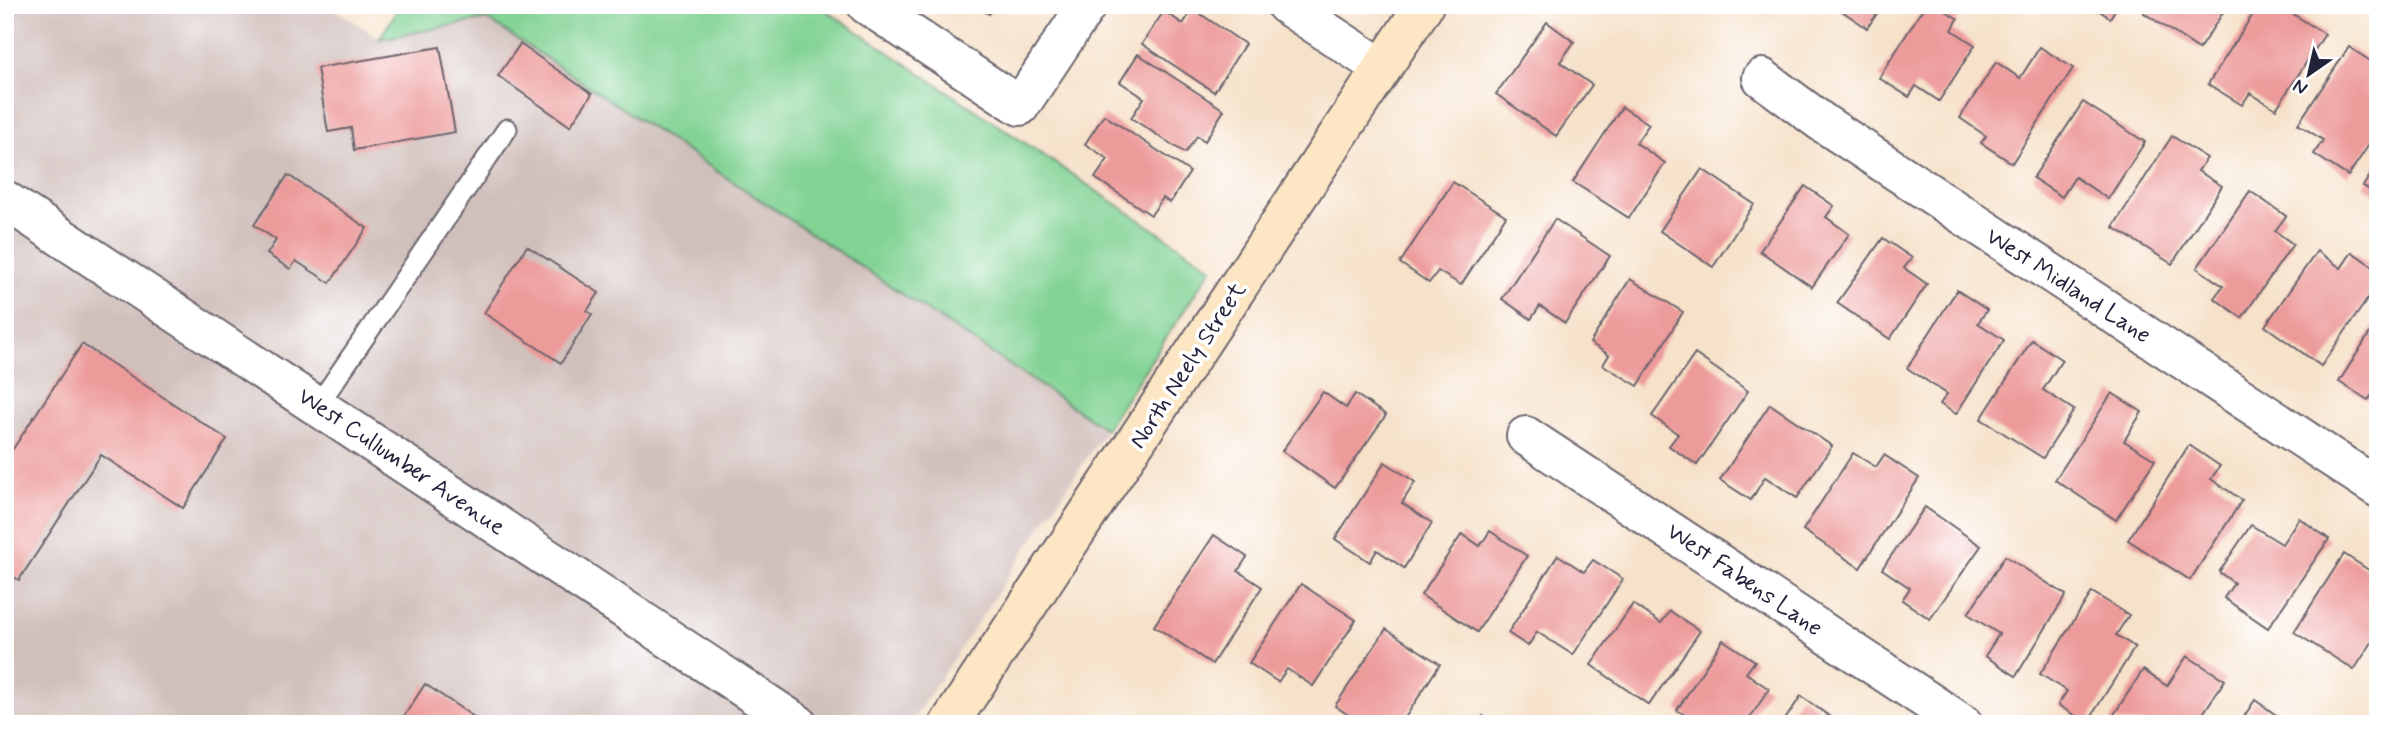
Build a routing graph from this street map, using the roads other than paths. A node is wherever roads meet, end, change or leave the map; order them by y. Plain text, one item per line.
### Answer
1 (867, 5) edge
2 (1087, 5) edge
3 (1286, 5) edge
4 (1424, 5) edge
5 (1382, 68) junction
6 (1762, 78) dead end
7 (506, 129) dead end
8 (5, 200) edge
9 (318, 405) junction
10 (1526, 436) dead end
11 (2378, 488) edge
12 (797, 724) edge
13 (949, 724) edge
14 (1963, 724) edge

1 - 2 street
3 - 5 street
4 - 5 street, North Neely Street
5 - 13 street, North Neely Street
6 - 11 street, West Midland Lane
7 - 9 lane
8 - 9 street, West Cullumber Avenue
9 - 12 street, West Cullumber Avenue
10 - 14 street, West Fabens Lane

